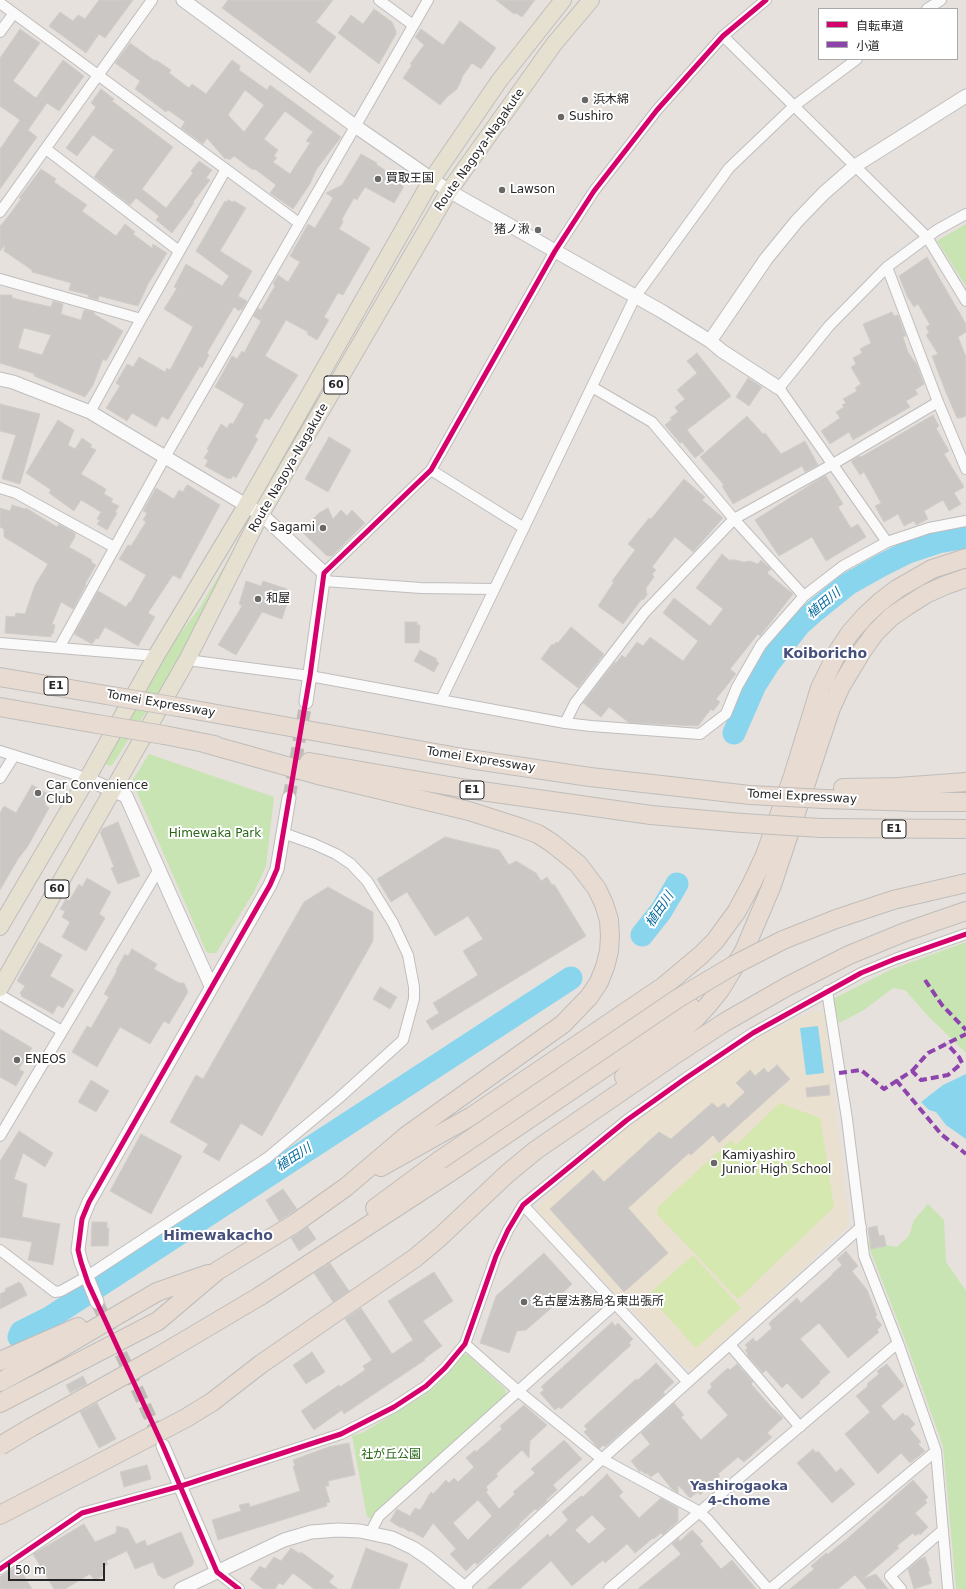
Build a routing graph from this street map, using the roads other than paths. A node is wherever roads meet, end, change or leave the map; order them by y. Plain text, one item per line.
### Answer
1 (152, 0) edge
2 (183, 0) edge
3 (379, 0) edge
4 (428, 0) edge
5 (591, 0) edge
6 (766, 0) edge
7 (941, 0) edge
8 (558, 1) edge
9 (0, 3) edge
10 (929, 8) edge
11 (14, 13) junction
12 (413, 25) junction
13 (0, 32) edge
14 (723, 36) junction
15 (856, 60) edge
16 (98, 76) junction
17 (966, 96) edge
18 (794, 106) junction
19 (355, 126) junction
20 (46, 149) junction
21 (855, 166) junction
22 (226, 169) junction
23 (432, 179) junction
24 (449, 191) junction
25 (0, 212) edge
26 (966, 214) edge
27 (299, 223) junction
28 (927, 237) junction
29 (179, 251) junction
30 (555, 251) junction
31 (887, 267) junction
32 (0, 279) edge
33 (636, 297) junction
34 (966, 301) edge
35 (141, 319) junction
36 (710, 341) junction
37 (0, 379) edge
38 (592, 387) junction
39 (780, 388) junction
40 (938, 402) junction
41 (90, 412) junction
42 (164, 457) junction
43 (833, 464) junction
44 (966, 469) edge
45 (431, 470) junction
46 (0, 488) edge
47 (246, 506) junction
48 (261, 514) junction
49 (734, 520) junction
50 (966, 521) edge
51 (524, 528) junction
52 (887, 542) junction
53 (114, 547) junction
54 (966, 558) edge
55 (324, 577) junction
56 (966, 578) edge
57 (494, 589) junction
58 (804, 596) junction
59 (0, 643) edge
60 (59, 648) junction
61 (156, 656) junction
62 (187, 660) junction
63 (0, 676) edge
64 (310, 676) junction
65 (441, 700) junction
66 (306, 702) tunnel mouth
67 (0, 707) edge
68 (565, 723) junction
69 (204, 743) junction
70 (0, 751) edge
71 (14, 756) junction
72 (0, 778) edge
73 (87, 779) junction
74 (966, 782) edge
75 (114, 790) junction
76 (824, 794) junction
77 (289, 798) tunnel mouth
78 (966, 802) edge
79 (966, 829) edge
80 (283, 833) junction
81 (159, 869) junction
82 (966, 882) edge
83 (772, 885) junction
84 (966, 911) edge
85 (0, 927) edge
86 (966, 934) edge
87 (211, 986) junction
88 (0, 988) edge
89 (827, 991) junction
90 (0, 995) edge
91 (62, 1031) junction
92 (0, 1136) edge
93 (536, 1150) junction
94 (346, 1187) junction
95 (523, 1205) junction
96 (861, 1227) junction
97 (0, 1250) edge
98 (217, 1271) junction
99 (87, 1280) junction
100 (260, 1296) junction
101 (97, 1302) tunnel mouth
102 (135, 1304) junction
103 (615, 1304) junction
104 (898, 1343) junction
105 (465, 1344) junction
106 (730, 1345) junction
107 (0, 1361) edge
108 (0, 1382) edge
109 (688, 1382) junction
110 (518, 1391) junction
111 (0, 1404) edge
112 (800, 1427) junction
113 (0, 1446) edge
114 (163, 1446) tunnel mouth
115 (936, 1451) junction
116 (602, 1459) junction
117 (61, 1482) junction
118 (181, 1486) junction
119 (0, 1504) edge
120 (698, 1511) junction
121 (0, 1515) edge
122 (943, 1530) junction
123 (370, 1533) junction
124 (0, 1569) edge
125 (217, 1572) junction
126 (465, 1588) edge
127 (181, 1589) edge
128 (240, 1589) edge
129 (608, 1589) edge
130 (769, 1589) edge
131 (901, 1589) edge
132 (948, 1589) edge

1 - 16 street
2 - 19 street
3 - 12 street
4 - 12 street
5 - 24 main road, Route Nagoya-Nagakute / 60
6 - 14 street
7 - 10 street
8 - 23 main road, Route Nagoya-Nagakute / 60
9 - 11 street
11 - 13 street
11 - 16 street
12 - 19 street
14 - 18 street
14 - 30 street
15 - 18 street
16 - 20 street
16 - 22 street
17 - 21 street
18 - 21 street
18 - 33 street
19 - 23 street
19 - 27 street
20 - 25 street
20 - 29 street
21 - 28 street
21 - 36 street
22 - 27 street
22 - 29 street
23 - 24 street
23 - 47 main road, Route Nagoya-Nagakute / 60
24 - 30 street
24 - 48 main road, Route Nagoya-Nagakute / 60
26 - 28 street
27 - 42 street
28 - 31 street
28 - 34 street
29 - 35 street
30 - 33 street
30 - 45 street
31 - 39 street
31 - 40 street
32 - 35 street
33 - 36 street
33 - 38 street
35 - 41 street
36 - 39 street
37 - 41 street
38 - 49 street
38 - 51 street
39 - 43 street
40 - 43 street
40 - 44 street
41 - 42 street
42 - 47 street
42 - 53 street
43 - 49 street
43 - 52 street
45 - 51 street
45 - 55 street
46 - 53 street
47 - 48 street
47 - 61 main road, Route Nagoya-Nagakute / 60
48 - 55 street
48 - 62 main road, Route Nagoya-Nagakute / 60
49 - 58 street
49 - 68 street
50 - 52 street
51 - 57 street
52 - 58 street
53 - 60 street
54 - 94 highway
55 - 57 street
55 - 64 street
56 - 83 highway
57 - 65 street
58 - 68 street
59 - 60 street
60 - 61 street
61 - 73 main road, Route Nagoya-Nagakute / 60
62 - 64 street
62 - 75 main road, Route Nagoya-Nagakute / 60
63 - 76 highway, Tomei Expressway / E1, bridge
64 - 65 street
64 - 66 street
65 - 68 street
67 - 69 highway, E1, bridge
69 - 79 highway, E1, bridge
69 - 94 highway
70 - 71 street
71 - 72 street
71 - 73 street
73 - 75 street
73 - 85 main road, 60
74 - 76 highway
75 - 81 street
75 - 88 main road, 60
76 - 78 highway, Tomei Expressway / E1
77 - 80 street
80 - 87 street
80 - 99 street
81 - 87 street
81 - 91 street
82 - 100 highway, bridge
83 - 93 highway
83 - 100 highway
84 - 93 highway
86 - 89 street
87 - 99 street
89 - 95 street
89 - 96 street
90 - 91 street
91 - 92 street
93 - 117 highway
94 - 98 highway
95 - 103 street
95 - 105 street
96 - 104 street
96 - 106 street
97 - 99 street
98 - 102 highway
98 - 111 highway
99 - 101 street
100 - 113 highway, bridge
102 - 107 highway
102 - 108 highway
103 - 109 street
103 - 110 street
104 - 112 street
104 - 115 street
105 - 110 street
105 - 118 street
106 - 109 street
106 - 112 street
109 - 116 street
110 - 116 street
110 - 123 street
112 - 120 street
114 - 118 street
115 - 122 street
115 - 130 street
116 - 120 street
116 - 126 street
117 - 119 highway
117 - 121 highway
118 - 124 street
118 - 125 street
120 - 129 street
120 - 130 street
122 - 131 street
122 - 132 street
123 - 125 street
123 - 126 street
125 - 127 street
125 - 128 street

